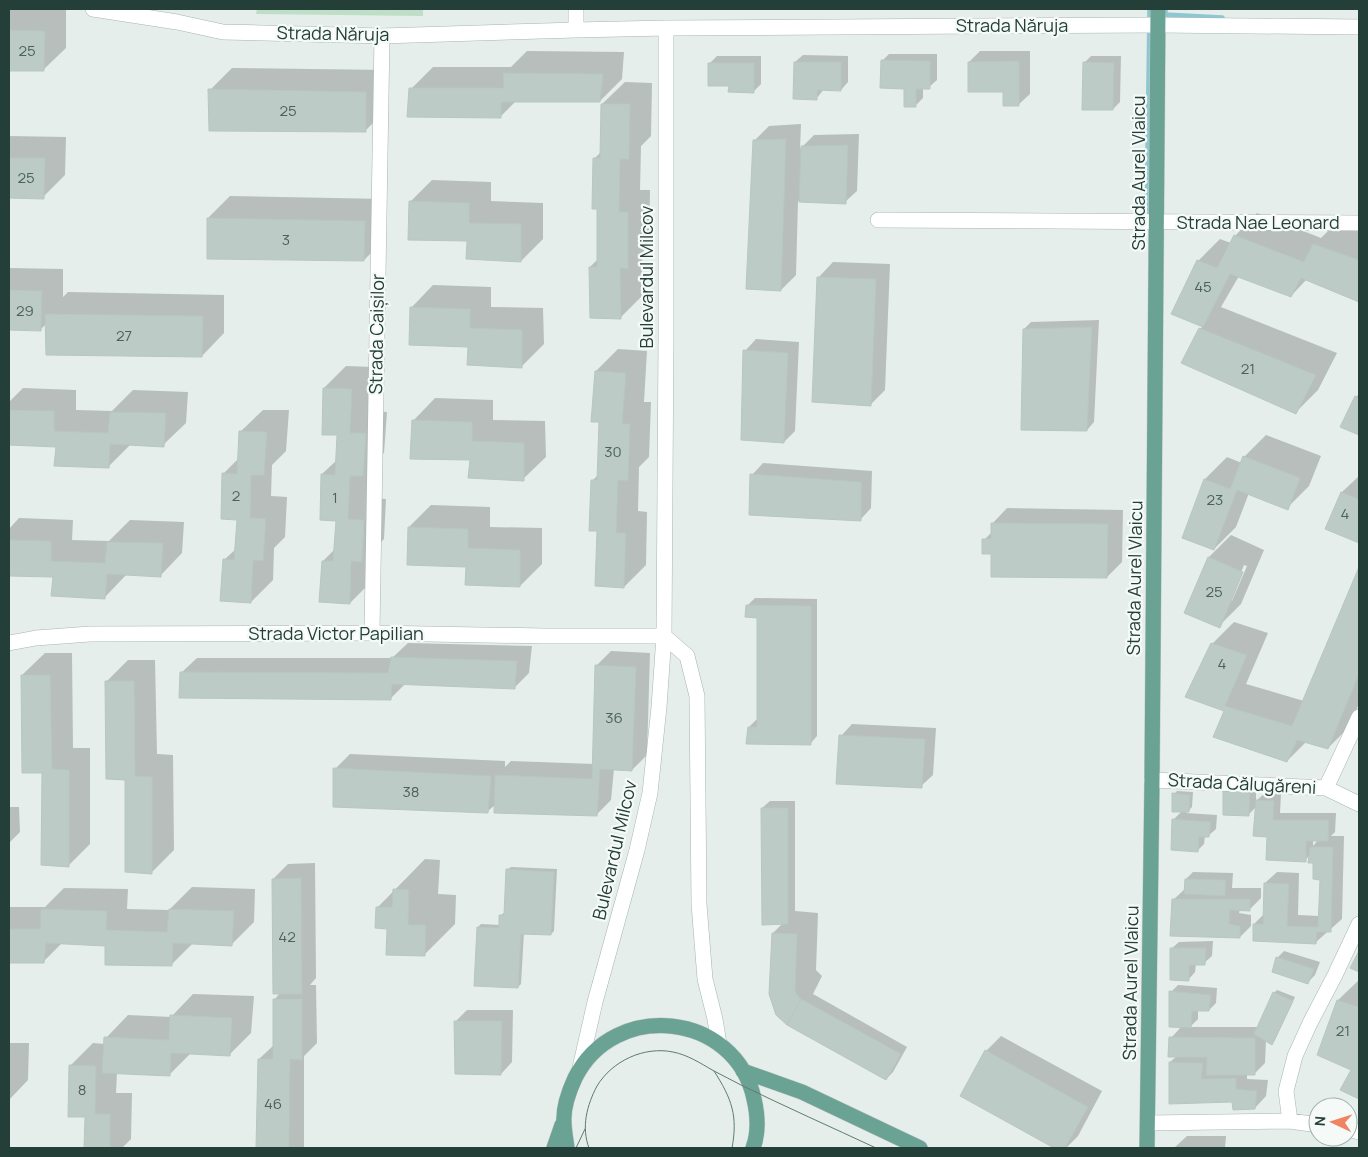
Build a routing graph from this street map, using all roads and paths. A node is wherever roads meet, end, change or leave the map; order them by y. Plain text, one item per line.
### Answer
1 (93, 9) edge
2 (576, 9) edge
3 (1158, 9) edge
4 (1158, 25) junction
5 (1359, 27) edge
6 (666, 28) junction
7 (576, 30) junction
8 (382, 36) junction
9 (878, 220) dead end
10 (1157, 222) junction
11 (1359, 223) edge
12 (372, 633) junction
13 (664, 636) junction
14 (9, 643) edge
15 (1359, 717) edge
16 (1152, 780) junction
17 (1326, 788) junction
18 (1359, 804) edge
19 (1359, 924) edge
20 (719, 1044) junction
21 (580, 1068) junction
22 (743, 1071) junction
23 (564, 1121) junction
24 (1290, 1122) junction
25 (1148, 1123) junction
26 (1308, 1124) edge
27 (554, 1148) edge
28 (567, 1148) edge
29 (753, 1148) edge
30 (920, 1148) edge
31 (1146, 1148) edge

1 - 8 street, Strada Năruja
2 - 7 street
3 - 4 main road, Strada Aurel Vlaicu
4 - 5 street, Strada Năruja
4 - 6 street, Strada Năruja
4 - 10 main road, Strada Aurel Vlaicu
6 - 7 street
6 - 13 street, Bulevardul Milcov
7 - 8 street, Strada Năruja
8 - 12 street, Strada Caișilor
9 - 10 street, Strada Nae Leonard
10 - 11 street, Strada Nae Leonard
10 - 16 main road, Strada Aurel Vlaicu
12 - 13 street, Strada Victor Papilian
12 - 14 street, Strada Victor Papilian
13 - 20 street
13 - 21 street, Bulevardul Milcov
15 - 17 street
16 - 17 street, Strada Călugăreni
16 - 25 main road, Strada Aurel Vlaicu
17 - 18 street, Strada Călugăreni
19 - 24 street
20 - 21 main road
20 - 22 main road
21 - 23 main road
22 - 29 main road
22 - 30 main road
23 - 27 main road
23 - 28 main road
24 - 25 street
24 - 26 street
25 - 31 main road, Strada Aurel Vlaicu

